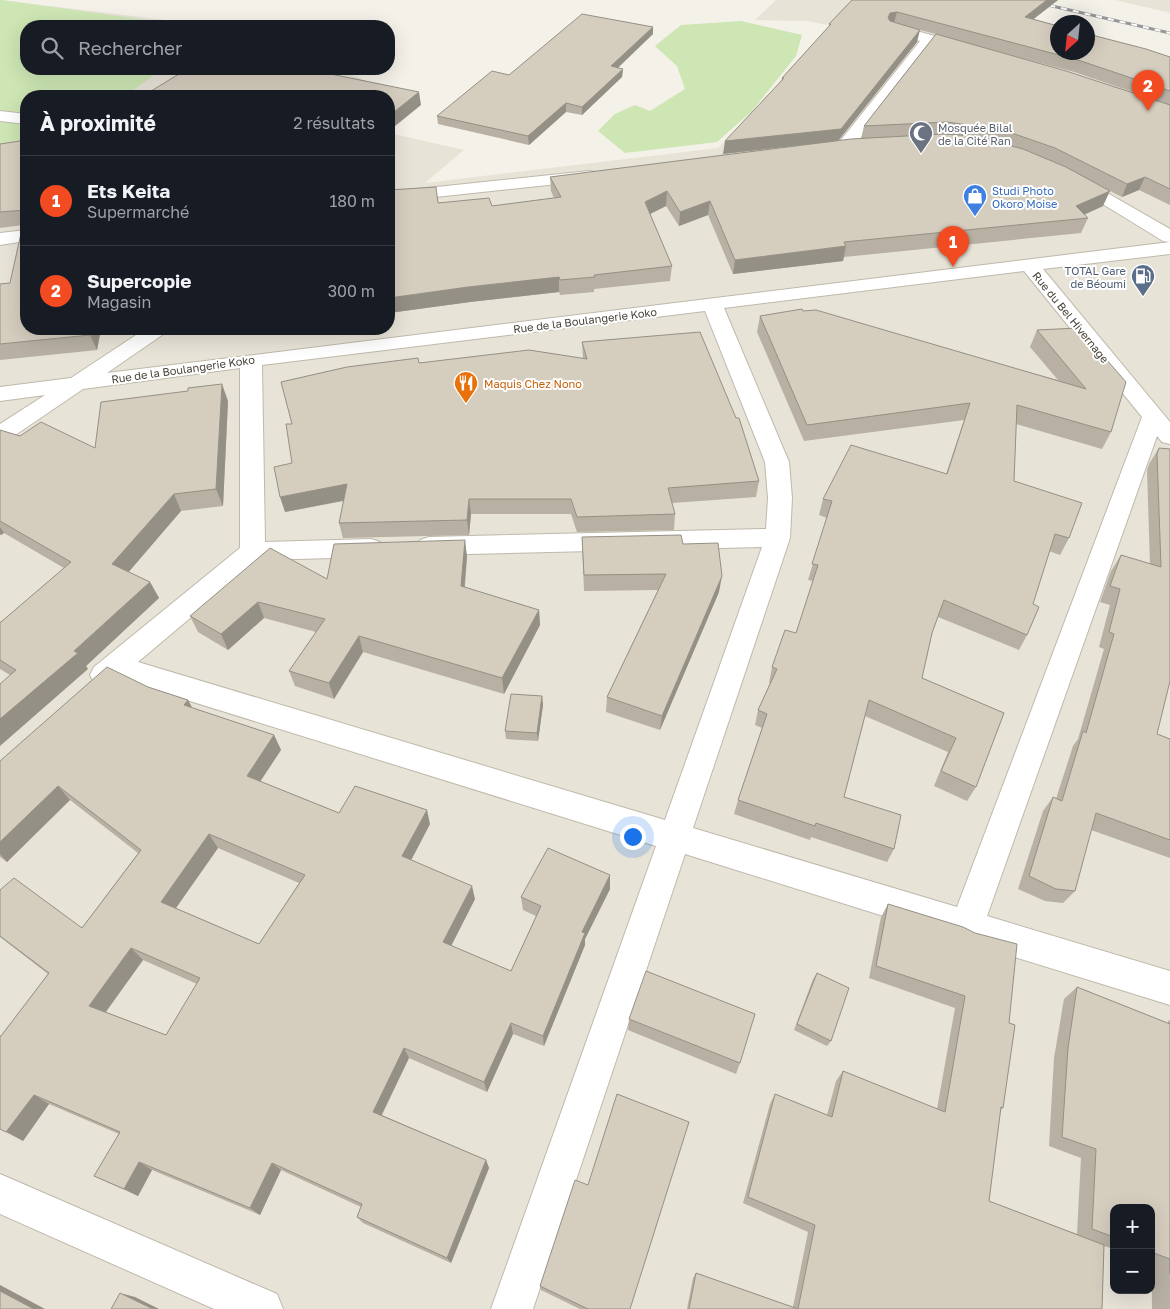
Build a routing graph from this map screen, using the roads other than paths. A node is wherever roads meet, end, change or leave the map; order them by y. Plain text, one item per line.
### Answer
1 (894, 30) edge
2 (929, 39) junction
3 (986, 53) edge
4 (0, 116) edge
5 (20, 118) edge
6 (863, 147) edge
7 (843, 149) junction
8 (824, 151) edge
9 (606, 174) edge
10 (1064, 174) edge
11 (395, 196) edge
12 (20, 237) edge
13 (1170, 237) edge
14 (0, 239) edge
15 (1170, 248) edge
16 (1030, 266) junction
17 (712, 304) junction
18 (149, 335) edge
19 (251, 360) junction
20 (78, 384) junction
21 (0, 394) edge
22 (1162, 427) edge
23 (0, 435) edge
24 (778, 538) junction
25 (253, 551) junction
26 (114, 666) junction
27 (86, 691) edge
28 (674, 838) junction
29 (966, 928) junction
30 (1170, 988) edge
31 (0, 1194) edge
32 (262, 1309) edge
33 (512, 1309) edge

1 - 2 street
2 - 3 street
2 - 7 street
4 - 5 street
6 - 7 street
7 - 8 street
9 - 11 street
10 - 13 street
12 - 14 street
15 - 16 street, Rue de la Boulangerie Koko
16 - 17 street, Rue de la Boulangerie Koko
16 - 22 street, Rue du Bel Hivernage
17 - 19 street, Rue de la Boulangerie Koko
17 - 24 street
18 - 20 street
19 - 20 street, Rue de la Boulangerie Koko
19 - 25 street
20 - 21 street, Rue de la Boulangerie Koko
20 - 23 street
22 - 29 street
24 - 25 street
24 - 28 street
25 - 26 street
26 - 27 street
26 - 28 street
28 - 29 street
28 - 33 street
29 - 30 street
31 - 32 street

